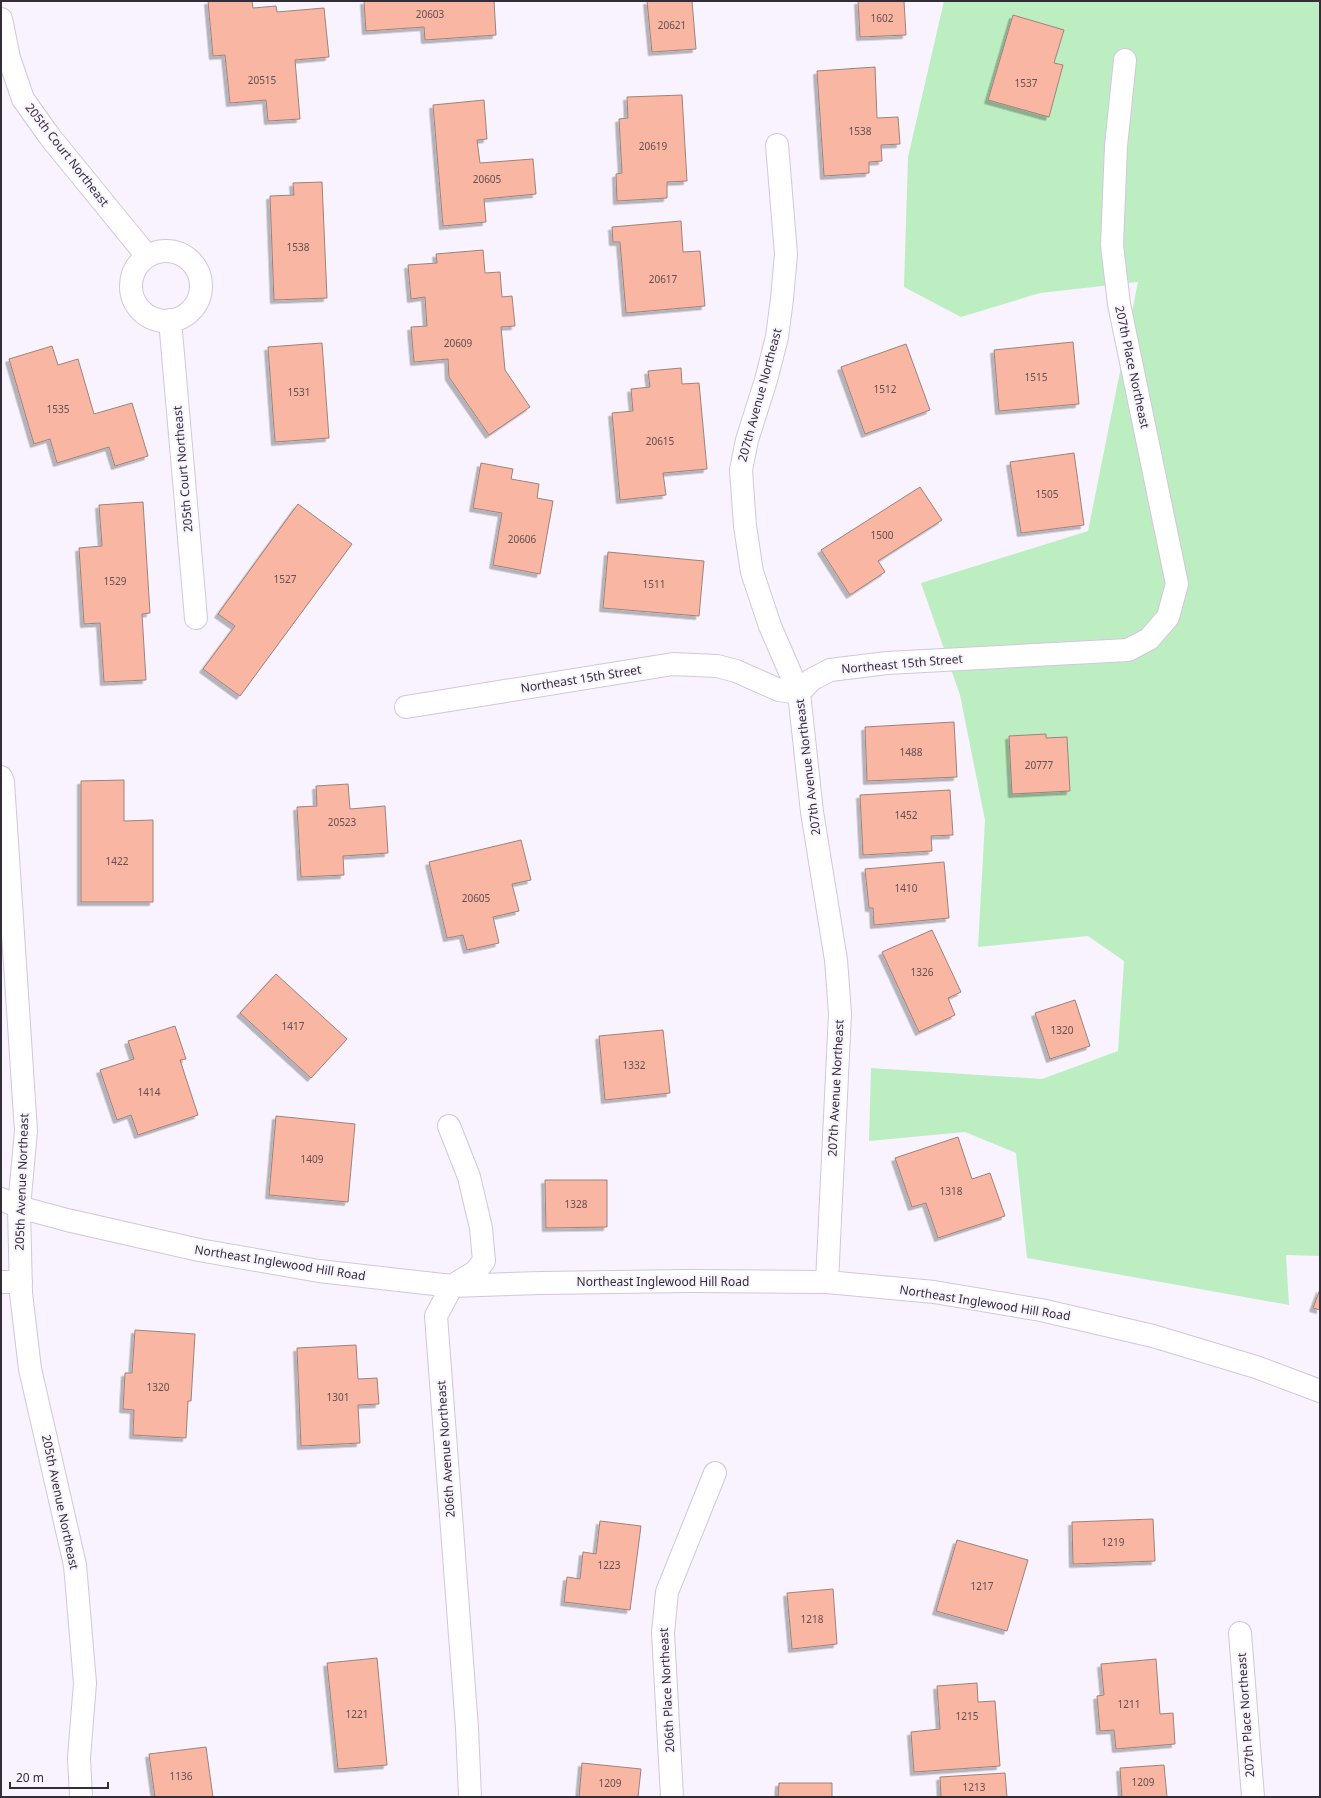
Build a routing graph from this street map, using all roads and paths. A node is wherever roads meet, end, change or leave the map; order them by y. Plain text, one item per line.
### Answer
1 (1, 19) edge
2 (1125, 60) dead end
3 (777, 145) dead end
4 (147, 256) junction
5 (170, 320) junction
6 (196, 618) dead end
7 (1128, 650) joint
8 (799, 692) junction
9 (406, 707) dead end
10 (1, 777) edge
11 (449, 1126) dead end
12 (10, 1203) edge
13 (11, 1282) edge
14 (827, 1282) junction
15 (452, 1286) junction
16 (1320, 1391) edge
17 (715, 1473) dead end
18 (1240, 1633) dead end
19 (81, 1797) edge
20 (470, 1797) edge
21 (672, 1797) edge
22 (1252, 1797) edge

1 - 4 street, 205th Court Northeast
2 - 7 street, 207th Place Northeast
3 - 8 street, 207th Avenue Northeast
4 - 5 street
4 - 5 street
5 - 6 street, 205th Court Northeast
7 - 8 street, Northeast 15th Street
8 - 9 street, Northeast 15th Street
8 - 14 street, 207th Avenue Northeast
10 - 12 street, 205th Avenue Northeast
11 - 15 street
12 - 13 street, 205th Avenue Northeast
12 - 15 street, Northeast Inglewood Hill Road
13 - 19 street, 205th Avenue Northeast
14 - 15 street, Northeast Inglewood Hill Road
14 - 16 street, Northeast Inglewood Hill Road
15 - 20 street, 206th Avenue Northeast
17 - 21 street, 206th Place Northeast
18 - 22 street, 207th Place Northeast

